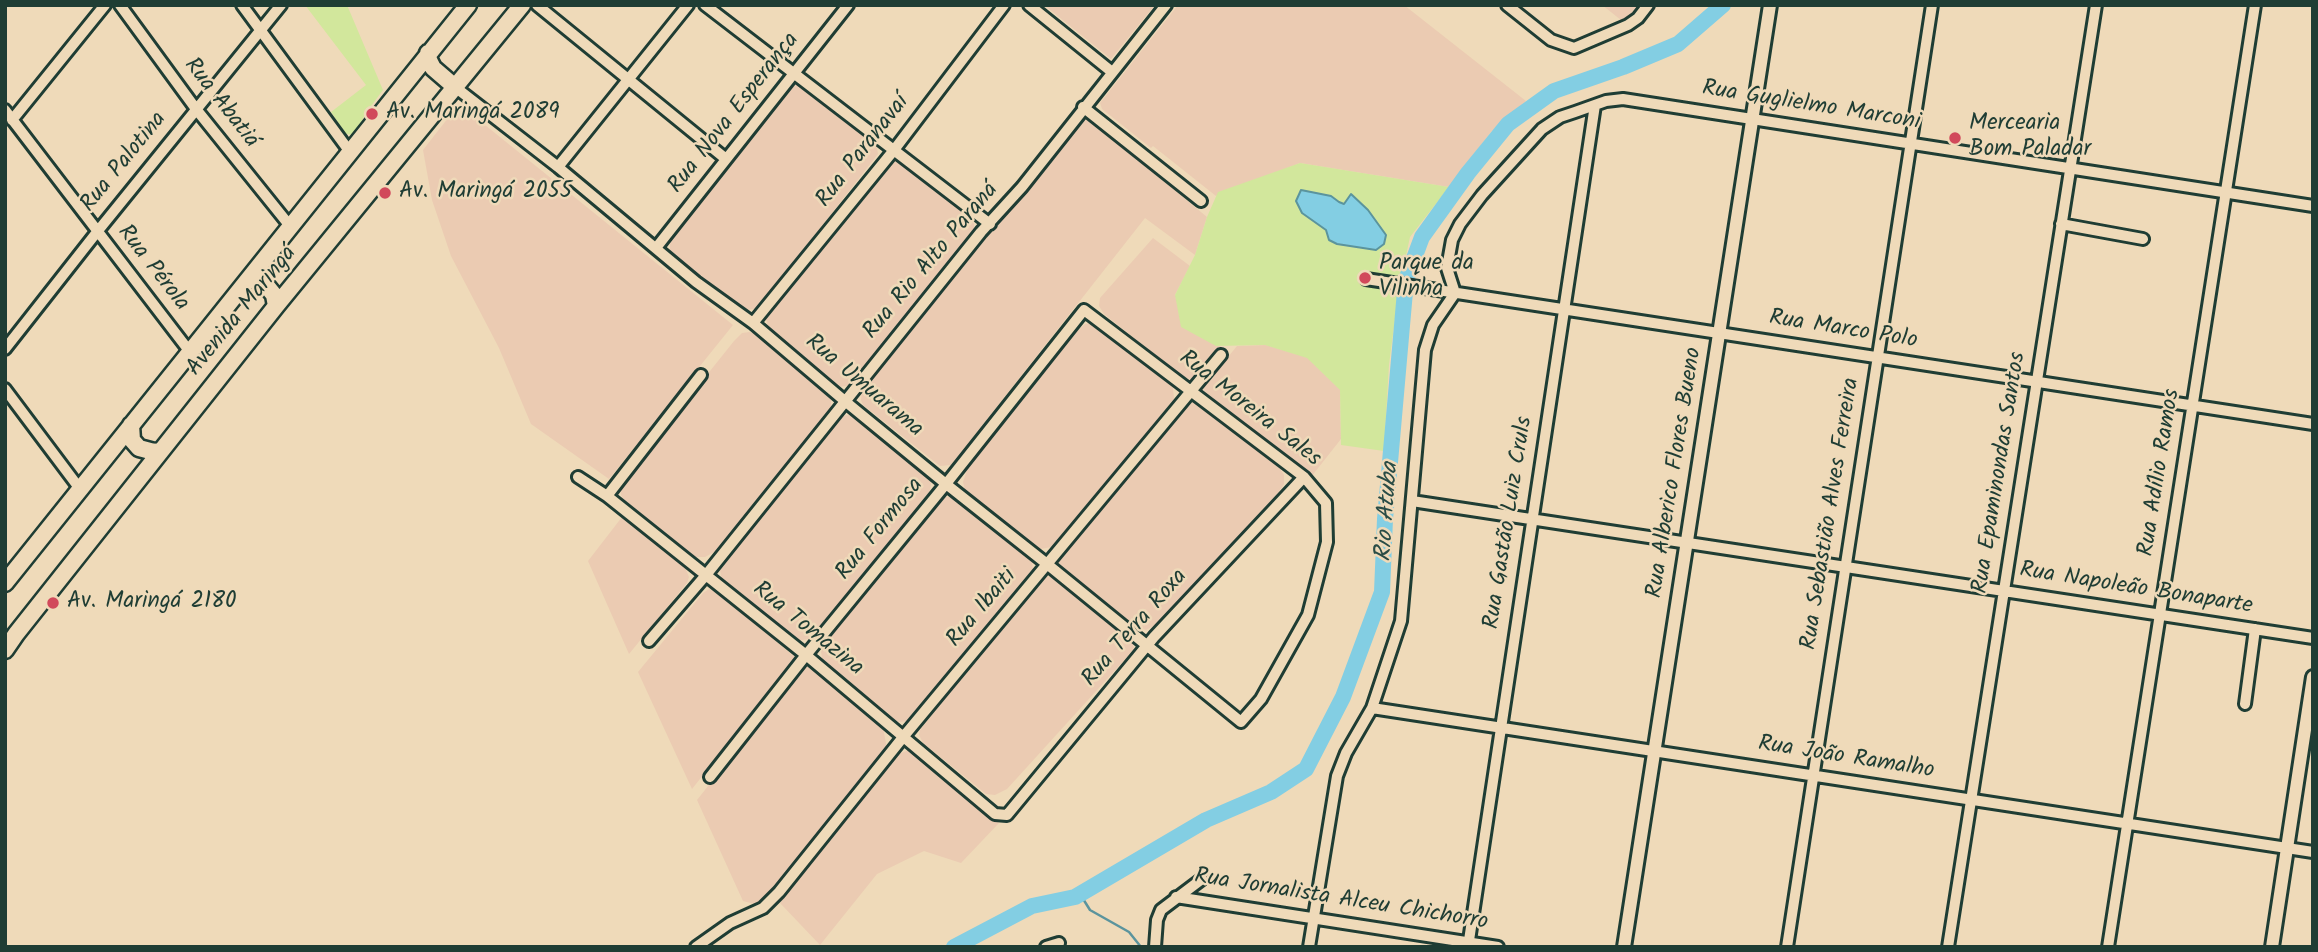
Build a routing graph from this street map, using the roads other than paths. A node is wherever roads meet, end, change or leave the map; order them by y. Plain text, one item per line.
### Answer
1 (105, 5) edge
2 (120, 5) edge
3 (242, 5) edge
4 (281, 5) edge
5 (467, 5) edge
6 (522, 5) edge
7 (537, 5) edge
8 (688, 5) edge
9 (705, 5) edge
10 (848, 5) edge
11 (1004, 5) edge
12 (1029, 5) edge
13 (1166, 5) edge
14 (1507, 5) edge
15 (1648, 5) edge
16 (1770, 5) edge
17 (1932, 5) edge
18 (2096, 5) edge
19 (2255, 5) edge
20 (260, 30) junction
21 (428, 53) junction
22 (1112, 72) junction
23 (793, 73) junction
24 (629, 80) junction
25 (456, 87) junction
26 (1595, 105) junction
27 (1083, 107) junction
28 (196, 108) junction
29 (9, 115) edge
30 (1752, 119) junction
31 (1911, 143) junction
32 (894, 150) junction
33 (350, 152) junction
34 (726, 159) junction
35 (558, 167) junction
36 (2070, 168) junction
37 (2226, 192) junction
38 (1201, 201) dead end
39 (2313, 206) edge
40 (990, 224) junction
41 (2061, 224) junction
42 (290, 226) junction
43 (97, 232) junction
44 (2143, 239) dead end
45 (656, 248) junction
46 (1366, 279) dead end
47 (248, 280) junction
48 (1455, 293) junction
49 (276, 306) junction
50 (1084, 310) joint
51 (1564, 310) junction
52 (753, 323) junction
53 (1719, 333) junction
54 (5, 349) edge
55 (190, 352) junction
56 (1221, 355) dead end
57 (1878, 358) junction
58 (701, 374) dead end
59 (2036, 382) junction
60 (5, 389) edge
61 (1191, 390) junction
62 (846, 402) junction
63 (2192, 406) junction
64 (2313, 424) edge
65 (131, 425) junction
66 (162, 451) junction
67 (578, 477) dead end
68 (1304, 477) junction
69 (946, 484) junction
70 (80, 489) junction
71 (607, 496) junction
72 (1412, 501) junction
73 (1532, 520) junction
74 (1686, 543) junction
75 (1047, 564) junction
76 (1845, 567) junction
77 (706, 575) junction
78 (5, 583) edge
79 (2003, 591) junction
80 (2160, 614) junction
81 (2255, 629) junction
82 (2313, 638) edge
83 (649, 642) dead end
84 (1147, 645) junction
85 (5, 650) edge
86 (806, 655) junction
87 (2313, 677) edge
88 (2245, 704) dead end
89 (1372, 708) junction
90 (1241, 722) joint
91 (1501, 728) junction
92 (904, 736) junction
93 (1654, 751) junction
94 (1813, 776) junction
95 (710, 777) dead end
96 (1970, 800) junction
97 (1007, 815) joint
98 (2127, 824) junction
99 (2287, 848) junction
100 (2313, 852) edge
101 (1202, 879) dead end
102 (1176, 897) junction
103 (1314, 918) junction
104 (1059, 943) dead end
105 (1468, 944) edge
106 (696, 947) edge
107 (1046, 947) edge
108 (1155, 947) edge
109 (1309, 947) edge
110 (1499, 947) edge
111 (1625, 947) edge
112 (1787, 947) edge
113 (1948, 947) edge
114 (2108, 947) edge
115 (2272, 947) edge

1 - 29 street
2 - 28 street, Rua Abatiá
3 - 20 street
4 - 20 street, Rua Palotina
5 - 21 main road, Avenida Maringá
6 - 25 main road, Avenida Maringá
7 - 24 street
8 - 24 street
9 - 23 street
10 - 23 street, Rua Nova Esperança
11 - 32 street, Rua Paranavaí
12 - 22 street
13 - 22 street, Rua Rio Alto Paraná
14 - 15 street
16 - 30 street, Rua Alberico Flores Bueno
17 - 31 street, Rua Sebastião Alves Ferreira
18 - 36 street, Rua Epaminondas Santos
19 - 37 street, Rua Adílio Ramos
20 - 28 street, Rua Palotina
20 - 33 street
21 - 25 main road
21 - 33 main road, Avenida Maringá
22 - 27 street, Rua Rio Alto Paraná
23 - 32 street
23 - 34 street, Rua Nova Esperança
24 - 34 street
24 - 35 street
25 - 35 street, Rua Umuarama
25 - 49 main road, Avenida Maringá
26 - 30 street, Rua Guglielmo Marconi
26 - 48 street, Rua Guglielmo Marconi
26 - 51 street, Rua Gastão Luiz Cruls
27 - 38 street
27 - 40 street, Rua Rio Alto Paraná
28 - 42 street, Rua Abatiá
28 - 43 street, Rua Palotina
29 - 43 street, Rua Pérola
30 - 31 street, Rua Guglielmo Marconi
30 - 53 street, Rua Alberico Flores Bueno
31 - 36 street, Rua Guglielmo Marconi
31 - 57 street, Rua Sebastião Alves Ferreira
32 - 40 street
32 - 52 street, Rua Paranavaí
33 - 42 main road, Avenida Maringá
34 - 45 street, Rua Nova Esperança
35 - 45 street, Rua Umuarama
36 - 37 street, Rua Guglielmo Marconi
36 - 41 street, Rua Epaminondas Santos
37 - 39 street, Rua Guglielmo Marconi
37 - 63 street, Rua Adílio Ramos
40 - 62 street, Rua Rio Alto Paraná
41 - 44 street
41 - 59 street, Rua Epaminondas Santos
42 - 47 main road, Avenida Maringá
43 - 54 street, Rua Palotina
43 - 55 street, Rua Pérola
45 - 52 street, Rua Umuarama
46 - 48 street, Rua Marco Polo
47 - 49 main road
47 - 55 main road, Avenida Maringá
48 - 51 street, Rua Marco Polo
48 - 72 street
49 - 66 main road, Avenida Maringá
50 - 61 street, Rua Moreira Sales
50 - 69 street, Rua Formosa
51 - 53 street, Rua Marco Polo
51 - 73 street, Rua Gastão Luiz Cruls
52 - 62 street, Rua Umuarama
53 - 57 street, Rua Marco Polo
53 - 74 street, Rua Alberico Flores Bueno
55 - 65 main road, Avenida Maringá
56 - 61 street, Rua Ibaiti
57 - 59 street, Rua Marco Polo
57 - 76 street, Rua Sebastião Alves Ferreira
58 - 71 street
59 - 63 street, Rua Marco Polo
59 - 79 street, Rua Epaminondas Santos
60 - 70 street
61 - 68 street, Rua Moreira Sales
61 - 75 street, Rua Ibaiti
62 - 69 street, Rua Umuarama
62 - 77 street, Rua Rio Alto Paraná
63 - 64 street, Rua Marco Polo
63 - 80 street, Rua Adílio Ramos
65 - 66 main road
65 - 70 main road, Avenida Maringá
66 - 85 main road, Avenida Maringá
67 - 71 street, Rua Tomazina
68 - 84 street, Rua Terra Roxa
68 - 90 street, Rua Moreira Sales
69 - 75 street, Rua Umuarama
69 - 86 street, Rua Formosa
70 - 78 main road, Avenida Maringá
71 - 77 street, Rua Tomazina
72 - 73 street, Rua Napoleão Bonaparte
72 - 89 street
73 - 74 street, Rua Napoleão Bonaparte
73 - 91 street, Rua Gastão Luiz Cruls
74 - 76 street, Rua Napoleão Bonaparte
74 - 93 street, Rua Alberico Flores Bueno
75 - 84 street, Rua Umuarama
75 - 92 street, Rua Ibaiti
76 - 79 street, Rua Napoleão Bonaparte
76 - 94 street, Rua Sebastião Alves Ferreira
77 - 83 street, Rua Rio Alto Paraná
77 - 86 street, Rua Tomazina
79 - 80 street, Rua Napoleão Bonaparte
79 - 96 street, Rua Epaminondas Santos
80 - 81 street, Rua Napoleão Bonaparte
80 - 98 street, Rua Adílio Ramos
81 - 82 street, Rua Napoleão Bonaparte
81 - 88 street
84 - 90 street, Rua Umuarama
84 - 97 street, Rua Terra Roxa
86 - 92 street, Rua Tomazina
86 - 95 street, Rua Formosa
87 - 99 street
89 - 91 street, Rua João Ramalho
89 - 103 street
91 - 93 street, Rua João Ramalho
91 - 105 street, Rua Gastão Luiz Cruls
92 - 97 street, Rua Tomazina
92 - 106 street, Rua Ibaiti
93 - 94 street, Rua João Ramalho
93 - 111 street, Rua Alberico Flores Bueno
94 - 96 street, Rua João Ramalho
94 - 112 street, Rua Sebastião Alves Ferreira
96 - 98 street, Rua João Ramalho
96 - 113 street, Rua Epaminondas Santos
98 - 99 street, Rua João Ramalho
98 - 114 street, Rua Adílio Ramos
99 - 100 street, Rua João Ramalho
99 - 115 street
101 - 102 street
102 - 103 street, Rua Jornalista Alceu Chichorro
102 - 108 street
103 - 105 street, Rua Jornalista Alceu Chichorro
103 - 109 street
104 - 107 street
105 - 110 street, Rua Jornalista Alceu Chichorro

